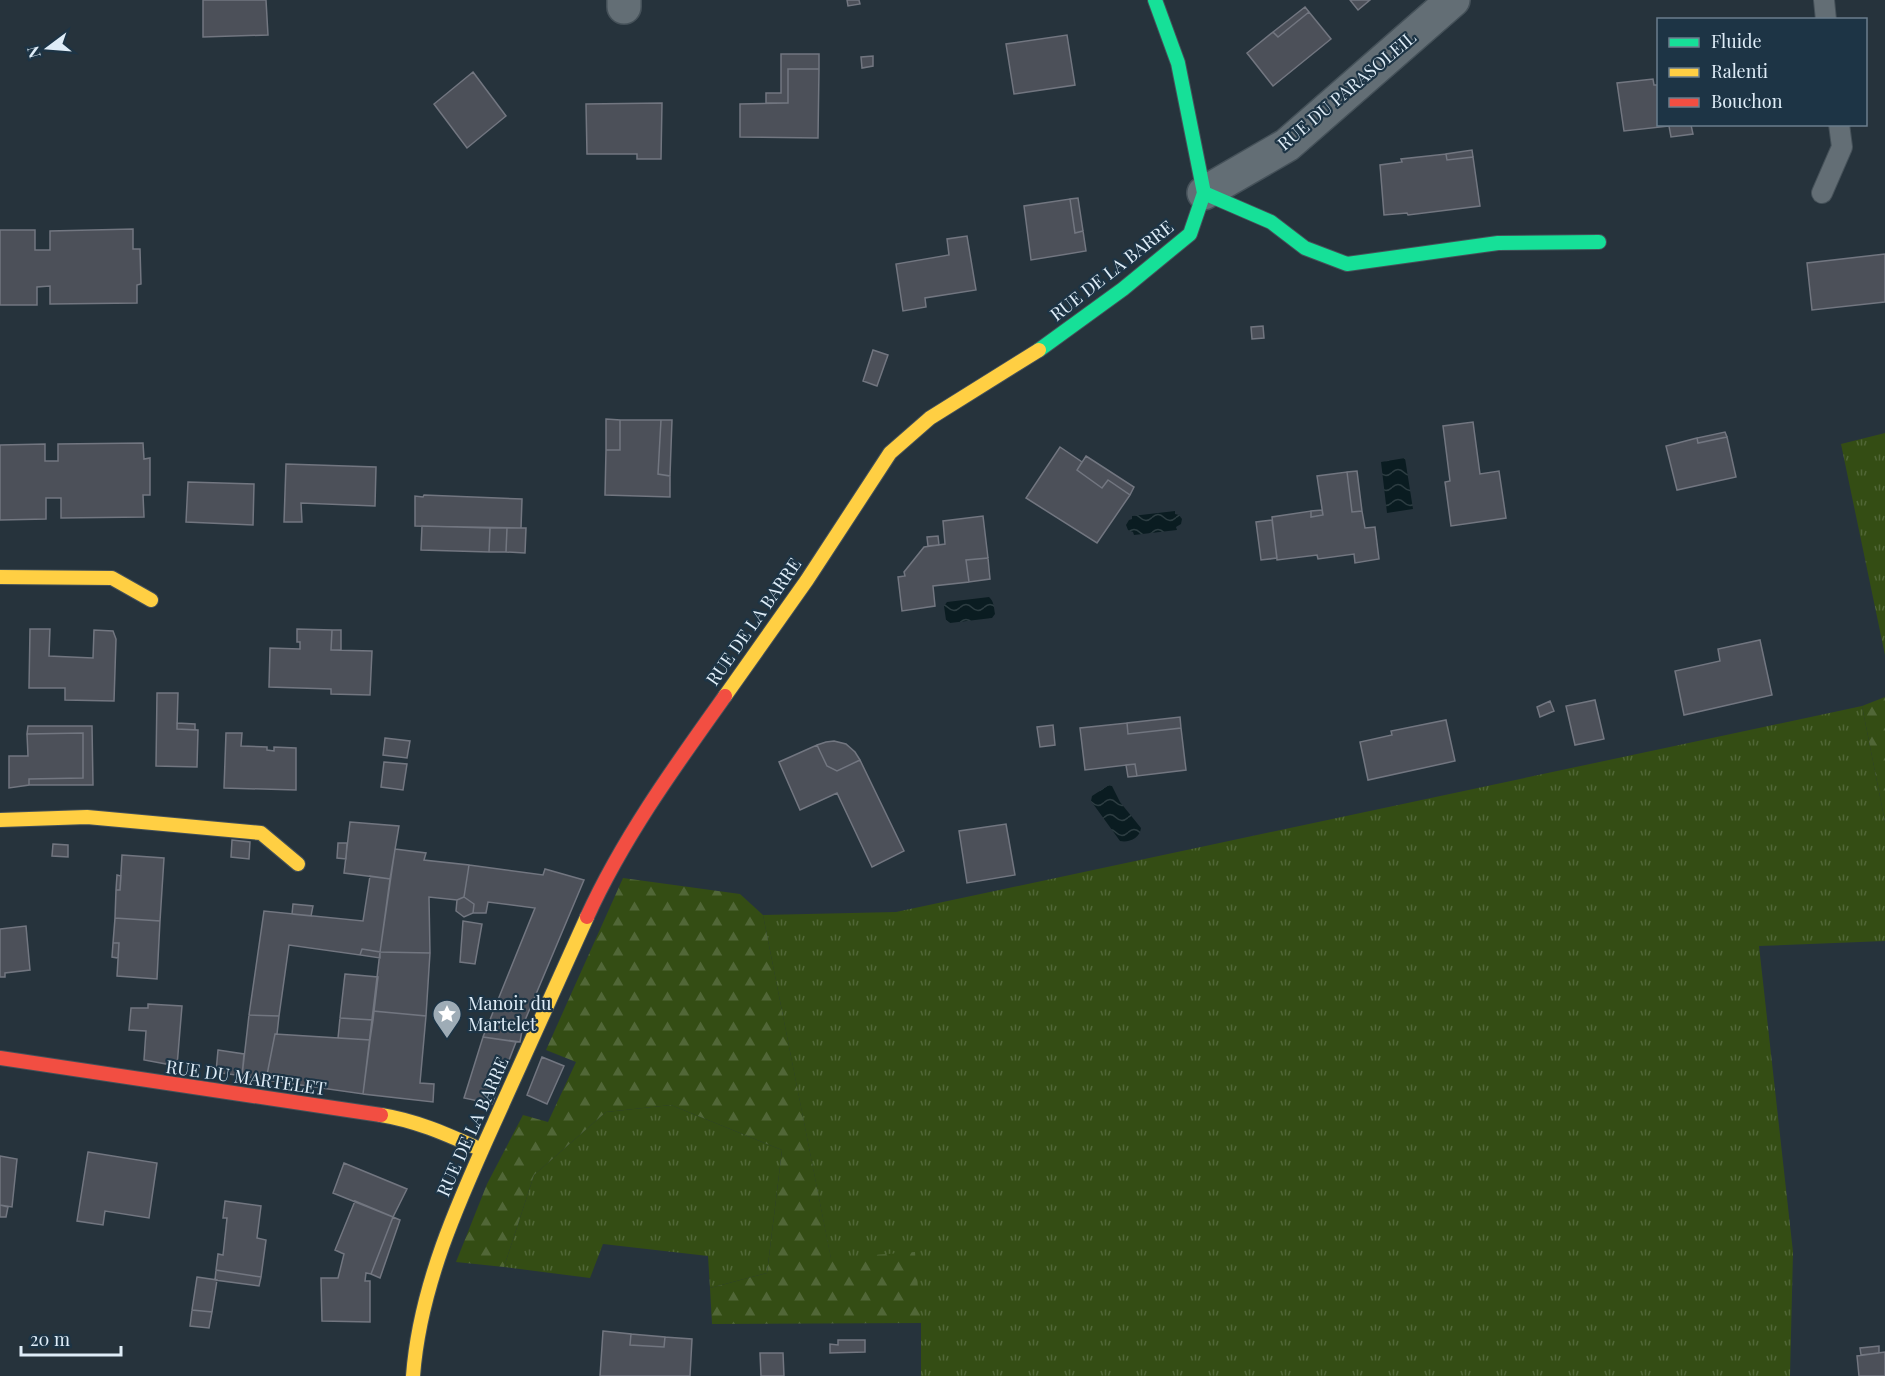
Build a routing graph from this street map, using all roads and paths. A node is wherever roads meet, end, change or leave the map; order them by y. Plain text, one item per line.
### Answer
1 (1155, 0) edge
2 (1453, 0) edge
3 (1824, 0) edge
4 (1826, 18) edge
5 (1839, 126) edge
6 (1204, 193) junction
7 (1822, 193) dead end
8 (1599, 242) dead end
9 (0, 577) edge
10 (151, 600) dead end
11 (0, 820) edge
12 (298, 864) dead end
13 (0, 1059) edge
14 (482, 1150) junction
15 (413, 1376) edge

1 - 6 street, RUE DE LA BARRE
2 - 6 street, RUE DU PARASOLEIL
3 - 4 lane
5 - 7 lane
6 - 8 street
6 - 14 street, RUE DE LA BARRE
9 - 10 street
11 - 12 street
13 - 14 street, RUE DU MARTELET
14 - 15 street, RUE DE LA BARRE

